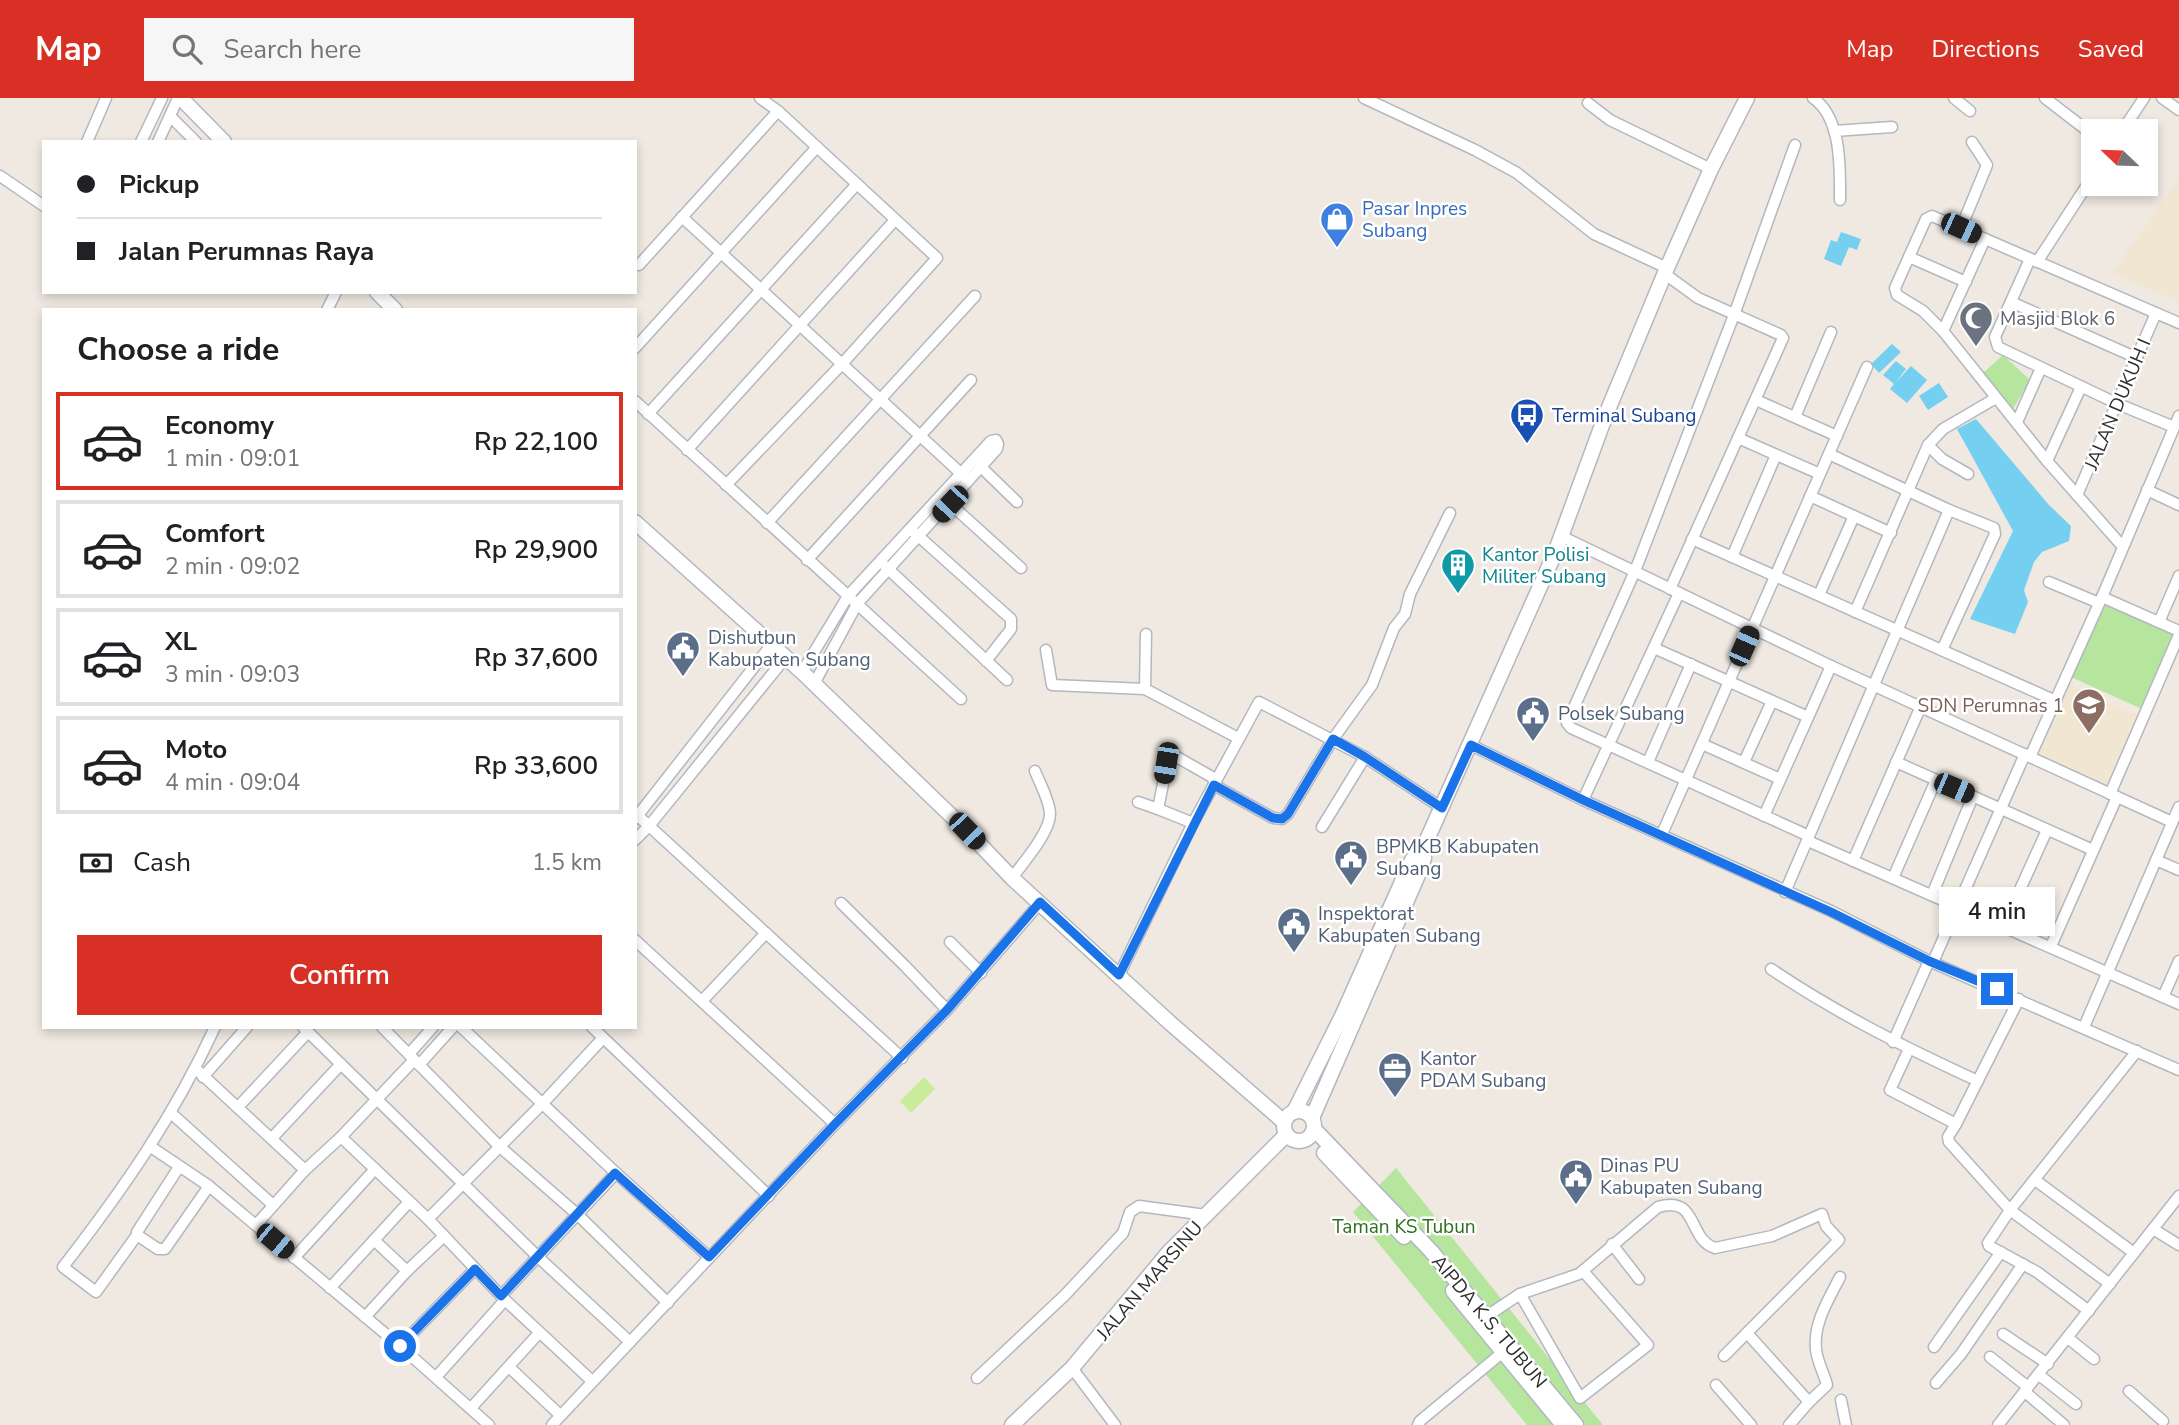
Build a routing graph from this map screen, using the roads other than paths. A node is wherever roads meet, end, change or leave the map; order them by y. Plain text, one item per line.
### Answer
1 (106, 98) edge
2 (162, 98) edge
3 (179, 98) edge
4 (760, 98) edge
5 (1364, 98) edge
6 (1747, 98) edge
7 (1813, 98) edge
8 (1954, 98) edge
9 (2045, 98) edge
10 (2144, 98) edge
11 (2162, 98) edge
12 (1588, 103) dead end
13 (2177, 105) edge
14 (778, 111) junction
15 (1970, 111) dead end
16 (170, 116) junction
17 (2130, 119) edge
18 (2081, 126) edge
19 (1892, 127) dead end
20 (1834, 131) junction
21 (88, 140) edge
22 (142, 140) edge
23 (159, 140) edge
24 (195, 140) edge
25 (222, 140) edge
26 (1972, 142) dead end
27 (1795, 145) dead end
28 (817, 146) junction
29 (1711, 169) junction
30 (0, 176) edge
31 (857, 184) junction
32 (2081, 193) edge
33 (1840, 200) dead end
34 (42, 205) edge
35 (682, 217) junction
36 (895, 220) junction
37 (1961, 228) junction
38 (1985, 239) junction
39 (722, 253) junction
40 (1909, 257) junction
41 (2033, 261) junction
42 (639, 265) dead end
43 (1666, 271) junction
44 (1966, 282) junction
45 (761, 289) junction
46 (379, 294) edge
47 (975, 296) dead end
48 (2011, 302) junction
49 (394, 308) edge
50 (2156, 313) junction
51 (1734, 315) junction
52 (2179, 323) edge
53 (801, 326) junction
54 (1943, 331) junction
55 (1831, 332) dead end
56 (637, 346) edge
57 (2137, 358) junction
58 (842, 364) junction
59 (1867, 368) dead end
60 (2041, 368) junction
61 (971, 380) dead end
62 (2081, 387) junction
63 (1996, 398) junction
64 (880, 399) junction
65 (1756, 400) junction
66 (637, 403) edge
67 (2118, 404) junction
68 (648, 414) junction
69 (1795, 417) junction
70 (2177, 421) edge
71 (2017, 422) junction
72 (920, 436) junction
73 (1837, 436) junction
74 (1738, 438) junction
75 (1928, 444) junction
76 (687, 450) junction
77 (1829, 454) junction
78 (1776, 455) junction
79 (2047, 461) junction
80 (981, 467) junction
81 (1820, 474) junction
82 (1968, 474) dead end
83 (965, 478) junction
84 (726, 485) junction
85 (1909, 490) junction
86 (2147, 491) junction
87 (2077, 495) junction
88 (1811, 496) junction
89 (946, 500) junction
90 (1017, 502) dead end
91 (2179, 505) edge
92 (1949, 510) junction
93 (1450, 513) dead end
94 (1854, 516) junction
95 (767, 523) junction
96 (637, 524) edge
97 (915, 532) junction
98 (1891, 533) junction
99 (1561, 536) junction
100 (1692, 539) junction
101 (2123, 547) junction
102 (1732, 557) junction
103 (807, 560) junction
104 (884, 566) junction
105 (1021, 568) dead end
106 (1635, 571) junction
107 (1775, 576) junction
108 (2179, 576) edge
109 (2049, 582) dead end
110 (1674, 591) junction
111 (1819, 595) junction
112 (848, 596) junction
113 (2100, 600) junction
114 (856, 604) junction
115 (1855, 611) junction
116 (2159, 622) junction
117 (1752, 628) junction
118 (1897, 630) junction
119 (2179, 633) edge
120 (1146, 634) dead end
121 (772, 645) junction
122 (1654, 648) junction
123 (1046, 650) dead end
124 (1942, 650) junction
125 (786, 657) junction
126 (986, 660) junction
127 (1691, 664) junction
128 (1831, 666) junction
129 (802, 672) junction
130 (1007, 680) dead end
131 (1729, 682) junction
132 (814, 684) junction
133 (1874, 685) junction
134 (1145, 690) junction
135 (961, 699) dead end
136 (1772, 701) junction
137 (2056, 701) junction
138 (1921, 706) junction
139 (1808, 717) junction
140 (1238, 738) junction
141 (1333, 739) junction
142 (1702, 744) junction
143 (1471, 745) junction
144 (1609, 745) junction
145 (2028, 755) junction
146 (1365, 757) junction
147 (1648, 762) junction
148 (1744, 762) junction
149 (1896, 762) junction
150 (1035, 772) dead end
151 (1686, 779) junction
152 (1780, 779) junction
153 (1936, 780) junction
154 (1214, 784) junction
155 (2114, 795) junction
156 (1972, 796) junction
157 (1583, 800) junction
158 (1138, 802) dead end
159 (2179, 807) edge
160 (1442, 808) junction
161 (1158, 809) junction
162 (2000, 809) junction
163 (637, 815) edge
164 (1764, 816) junction
165 (637, 817) edge
166 (2172, 822) junction
167 (1193, 824) junction
168 (649, 826) junction
169 (1322, 827) dead end
170 (2047, 830) junction
171 (1662, 834) junction
172 (637, 838) edge
173 (1809, 839) junction
174 (2093, 850) junction
175 (1422, 851) junction
176 (2156, 860) junction
177 (1853, 861) junction
178 (2179, 870) edge
179 (1012, 878) junction
180 (1893, 878) junction
181 (1786, 892) junction
182 (1932, 895) junction
183 (1040, 902) junction
184 (841, 903) dead end
185 (1958, 905) junction
186 (2004, 925) junction
187 (766, 933) junction
188 (637, 942) edge
189 (950, 942) dead end
190 (2051, 946) junction
191 (1931, 961) junction
192 (2179, 961) edge
193 (1771, 969) dead end
194 (2108, 972) junction
195 (981, 973) junction
196 (1119, 975) junction
197 (2163, 997) junction
198 (2019, 999) junction
199 (702, 1001) junction
200 (2179, 1004) edge
201 (947, 1010) junction
202 (2084, 1027) junction
203 (214, 1029) edge
204 (245, 1029) edge
205 (384, 1029) edge
206 (432, 1029) edge
207 (451, 1029) edge
208 (463, 1029) edge
209 (595, 1029) edge
210 (306, 1030) edge
211 (603, 1038) junction
212 (1893, 1042) junction
213 (1909, 1049) junction
214 (2137, 1051) junction
215 (902, 1058) junction
216 (414, 1059) junction
217 (341, 1064) junction
218 (2179, 1070) edge
219 (199, 1073) junction
220 (1978, 1081) junction
221 (377, 1098) junction
222 (544, 1103) junction
223 (239, 1107) junction
224 (171, 1113) junction
225 (1288, 1123) junction
226 (835, 1124) junction
227 (1956, 1124) junction
228 (1311, 1128) junction
229 (341, 1137) junction
230 (272, 1138) junction
231 (151, 1147) junction
232 (500, 1147) junction
233 (179, 1167) junction
234 (374, 1169) junction
235 (306, 1170) junction
236 (615, 1173) junction
237 (2035, 1180) junction
238 (463, 1184) junction
239 (209, 1186) junction
240 (769, 1196) junction
241 (2179, 1196) edge
242 (409, 1202) junction
243 (272, 1205) junction
244 (2010, 1210) junction
245 (578, 1215) junction
246 (1206, 1215) junction
247 (428, 1219) junction
248 (256, 1225) junction
249 (2154, 1229) junction
250 (137, 1235) junction
251 (443, 1237) junction
252 (374, 1240) junction
253 (1612, 1244) junction
254 (2179, 1245) edge
255 (2001, 1252) junction
256 (2134, 1253) junction
257 (537, 1256) junction
258 (709, 1257) junction
259 (294, 1258) junction
260 (2023, 1264) junction
261 (475, 1269) junction
262 (407, 1270) junction
263 (1583, 1271) junction
264 (1840, 1277) dead end
265 (1639, 1279) dead end
266 (2110, 1284) junction
267 (330, 1288) junction
268 (1520, 1294) junction
269 (503, 1298) junction
270 (668, 1303) junction
271 (2090, 1311) junction
272 (1488, 1316) junction
273 (365, 1317) junction
274 (539, 1333) junction
275 (1747, 1333) junction
276 (2003, 1334) dead end
277 (2068, 1338) junction
278 (630, 1342) junction
279 (400, 1346) junction
280 (1934, 1348) dead end
281 (1503, 1352) junction
282 (1724, 1356) dead end
283 (1990, 1357) dead end
284 (2094, 1359) dead end
285 (2048, 1364) junction
286 (509, 1367) junction
287 (1072, 1368) junction
288 (2039, 1375) junction
289 (436, 1377) junction
290 (977, 1378) dead end
291 (592, 1381) junction
292 (1936, 1383) dead end
293 (1716, 1385) dead end
294 (2027, 1390) junction
295 (2129, 1391) dead end
296 (1841, 1400) dead end
297 (1810, 1402) junction
298 (2076, 1404) dead end
299 (471, 1408) junction
300 (560, 1415) junction
301 (2164, 1424) edge
302 (489, 1425) edge
303 (552, 1425) edge
304 (1013, 1425) edge
305 (1115, 1425) edge
306 (1418, 1425) edge
307 (1563, 1425) edge
308 (1576, 1425) edge
309 (1751, 1425) edge
310 (1789, 1425) edge
311 (1846, 1425) edge
312 (1998, 1425) edge
313 (2064, 1425) edge

1 - 21 street
2 - 22 street
3 - 16 street
3 - 25 street
4 - 14 street
5 - 43 street
6 - 29 street
7 - 20 street
8 - 15 street
9 - 18 street
10 - 17 street
11 - 13 street
12 - 29 street
14 - 28 street
14 - 35 street
16 - 23 street
16 - 24 street
19 - 20 street
20 - 33 street
26 - 37 street
27 - 51 street
28 - 31 street
28 - 39 street
29 - 43 street
30 - 34 street
31 - 36 street
31 - 45 street
32 - 41 street
35 - 39 street
35 - 42 street
36 - 53 street
36 - 58 street
37 - 38 street
37 - 40 street
38 - 41 street
38 - 44 street
39 - 45 street
39 - 56 street
40 - 44 street
40 - 54 street
41 - 48 street
41 - 50 street
43 - 51 street
43 - 99 street
44 - 54 street
45 - 53 street
45 - 68 street
46 - 49 street
47 - 64 street
48 - 57 street
48 - 60 street
50 - 52 street
50 - 57 street, JALAN DUKUH I
51 - 65 street
51 - 106 street
53 - 58 street
53 - 76 street
54 - 63 street
55 - 69 street
57 - 67 street, JALAN DUKUH I
58 - 64 street
58 - 84 street
59 - 73 street
60 - 62 street
60 - 71 street
61 - 72 street
62 - 67 street
62 - 79 street
63 - 71 street
63 - 75 street
64 - 72 street
64 - 95 street
65 - 69 street
65 - 74 street
66 - 68 street
67 - 70 street
67 - 87 street, JALAN DUKUH I
68 - 76 street
69 - 73 street
70 - 86 street
71 - 79 street
72 - 83 street
72 - 103 street
73 - 77 street
74 - 78 street
74 - 100 street
75 - 82 street
75 - 85 street
76 - 84 street
77 - 81 street
77 - 85 street
78 - 81 street
78 - 102 street
79 - 87 street
80 - 83 street
80 - 83 street
80 - 90 street
81 - 88 street
83 - 89 street
84 - 95 street
85 - 92 street
85 - 98 street
86 - 91 street
86 - 101 street
87 - 101 street
88 - 94 street
88 - 107 street
89 - 97 street
89 - 105 street
92 - 118 street
92 - 124 street
93 - 141 street
94 - 98 street
94 - 111 street
95 - 103 street
96 - 121 street
97 - 104 street
97 - 126 street
98 - 115 street
99 - 106 street
99 - 143 street
100 - 102 street
100 - 110 street
101 - 113 street
102 - 107 street
103 - 112 street
104 - 112 street
104 - 114 street
104 - 126 street
106 - 110 street
106 - 144 street
107 - 111 street
107 - 117 street
108 - 116 street
109 - 113 street
110 - 117 street
110 - 122 street
111 - 115 street
112 - 114 street
112 - 129 street
113 - 116 street
113 - 137 street
114 - 132 street
114 - 135 street
115 - 118 street
116 - 119 street
117 - 128 street
117 - 131 street
118 - 124 street
118 - 133 street
119 - 155 street
120 - 134 street
121 - 125 street
121 - 163 street
122 - 127 street
122 - 144 street
123 - 134 street
124 - 137 street
125 - 129 street
125 - 168 street
126 - 130 street
127 - 131 street
127 - 147 street
128 - 133 street
128 - 139 street
129 - 132 street
131 - 136 street
131 - 142 street
132 - 179 street
133 - 138 street
133 - 173 street
134 - 140 street
136 - 139 street
136 - 148 street
137 - 145 street
138 - 145 street
138 - 149 street
139 - 152 street
140 - 141 street
140 - 154 street
141 - 146 street
141 - 154 street
142 - 148 street
142 - 151 street
143 - 157 street
143 - 160 street
144 - 147 street
144 - 157 street
145 - 155 street
145 - 162 street
146 - 160 street
146 - 169 street
147 - 151 street
148 - 152 street
149 - 153 street
149 - 177 street
150 - 179 street
151 - 164 street
151 - 171 street
152 - 164 street
153 - 156 street
153 - 180 street
154 - 161 street
154 - 167 street
155 - 166 street
155 - 174 street
156 - 162 street
156 - 182 street
157 - 171 street
158 - 161 street
159 - 166 street
160 - 175 street
161 - 167 street
162 - 170 street
162 - 185 street
164 - 173 street
165 - 168 street
166 - 176 street
167 - 196 street
168 - 172 street
168 - 187 street
170 - 174 street
170 - 186 street
171 - 181 street
173 - 177 street
173 - 181 street
174 - 190 street
175 - 225 street, JALAN MARSINU
175 - 228 street
176 - 178 street
176 - 194 street
177 - 180 street
179 - 183 street
180 - 182 street
181 - 191 street
182 - 185 street
183 - 195 street
183 - 196 street
184 - 201 street
185 - 186 street
185 - 191 street
186 - 190 street
187 - 199 street
187 - 215 street
188 - 199 street
189 - 195 street
190 - 194 street
191 - 198 street
191 - 212 street
192 - 197 street
193 - 212 street
194 - 197 street
194 - 202 street
195 - 201 street
196 - 225 street
197 - 200 street
198 - 202 street
198 - 220 street
199 - 226 street
201 - 215 street
202 - 214 street
203 - 219 street
204 - 219 street
205 - 216 street
206 - 216 street
207 - 216 street
208 - 222 street
209 - 211 street
210 - 217 street
210 - 223 street
211 - 222 street
211 - 240 street
212 - 213 street
213 - 220 street
213 - 227 street
214 - 218 street
214 - 237 street
215 - 226 street
216 - 221 street
216 - 232 street
217 - 221 street
217 - 230 street
219 - 223 street
219 - 224 street
220 - 227 street
221 - 229 street
221 - 238 street
222 - 232 street
222 - 236 street
223 - 230 street
224 - 231 street
224 - 243 street
225 - 228 street
225 - 228 street
225 - 246 street, JALAN MARSINU
226 - 240 street
227 - 244 street
228 - 272 street, AIPDA K.S. TUBUN
228 - 281 street, AIPDA K.S. TUBUN
229 - 234 street
229 - 235 street
230 - 235 street
231 - 233 street
231 - 250 street
232 - 238 street
232 - 245 street
233 - 239 street
233 - 250 street
234 - 242 street
234 - 259 street
235 - 243 street
236 - 245 street
236 - 258 street
237 - 244 street
237 - 256 street
238 - 247 street
238 - 257 street
239 - 248 street
239 - 250 street
240 - 258 street
241 - 249 street
242 - 247 street
242 - 252 street
243 - 248 street
244 - 255 street
244 - 266 street
245 - 257 street
245 - 270 street
246 - 287 street, JALAN MARSINU
246 - 290 street
247 - 251 street
248 - 259 street
249 - 254 street
249 - 256 street
251 - 261 street
251 - 262 street
252 - 262 street
252 - 267 street
253 - 263 street
253 - 265 street
253 - 275 street
255 - 260 street
255 - 280 street
256 - 266 street
257 - 269 street
257 - 278 street
258 - 270 street
259 - 267 street
260 - 271 street
260 - 292 street
261 - 269 street
261 - 279 street
262 - 273 street
263 - 268 street
263 - 268 street
264 - 297 street
266 - 271 street
267 - 273 street
268 - 272 street
269 - 274 street
269 - 289 street
270 - 278 street
271 - 277 street
272 - 308 street, AIPDA K.S. TUBUN
273 - 279 street
274 - 286 street
274 - 291 street
275 - 282 street
275 - 297 street
276 - 285 street
277 - 284 street
277 - 285 street
278 - 291 street
279 - 289 street
281 - 306 street
281 - 307 street, AIPDA K.S. TUBUN
283 - 294 street
285 - 288 street
286 - 299 street
286 - 300 street
287 - 304 street, JALAN MARSINU
287 - 305 street
288 - 294 street
288 - 298 street
289 - 299 street
291 - 300 street
293 - 309 street
294 - 312 street
294 - 313 street
295 - 301 street
296 - 311 street
297 - 310 street
299 - 302 street
300 - 303 street

